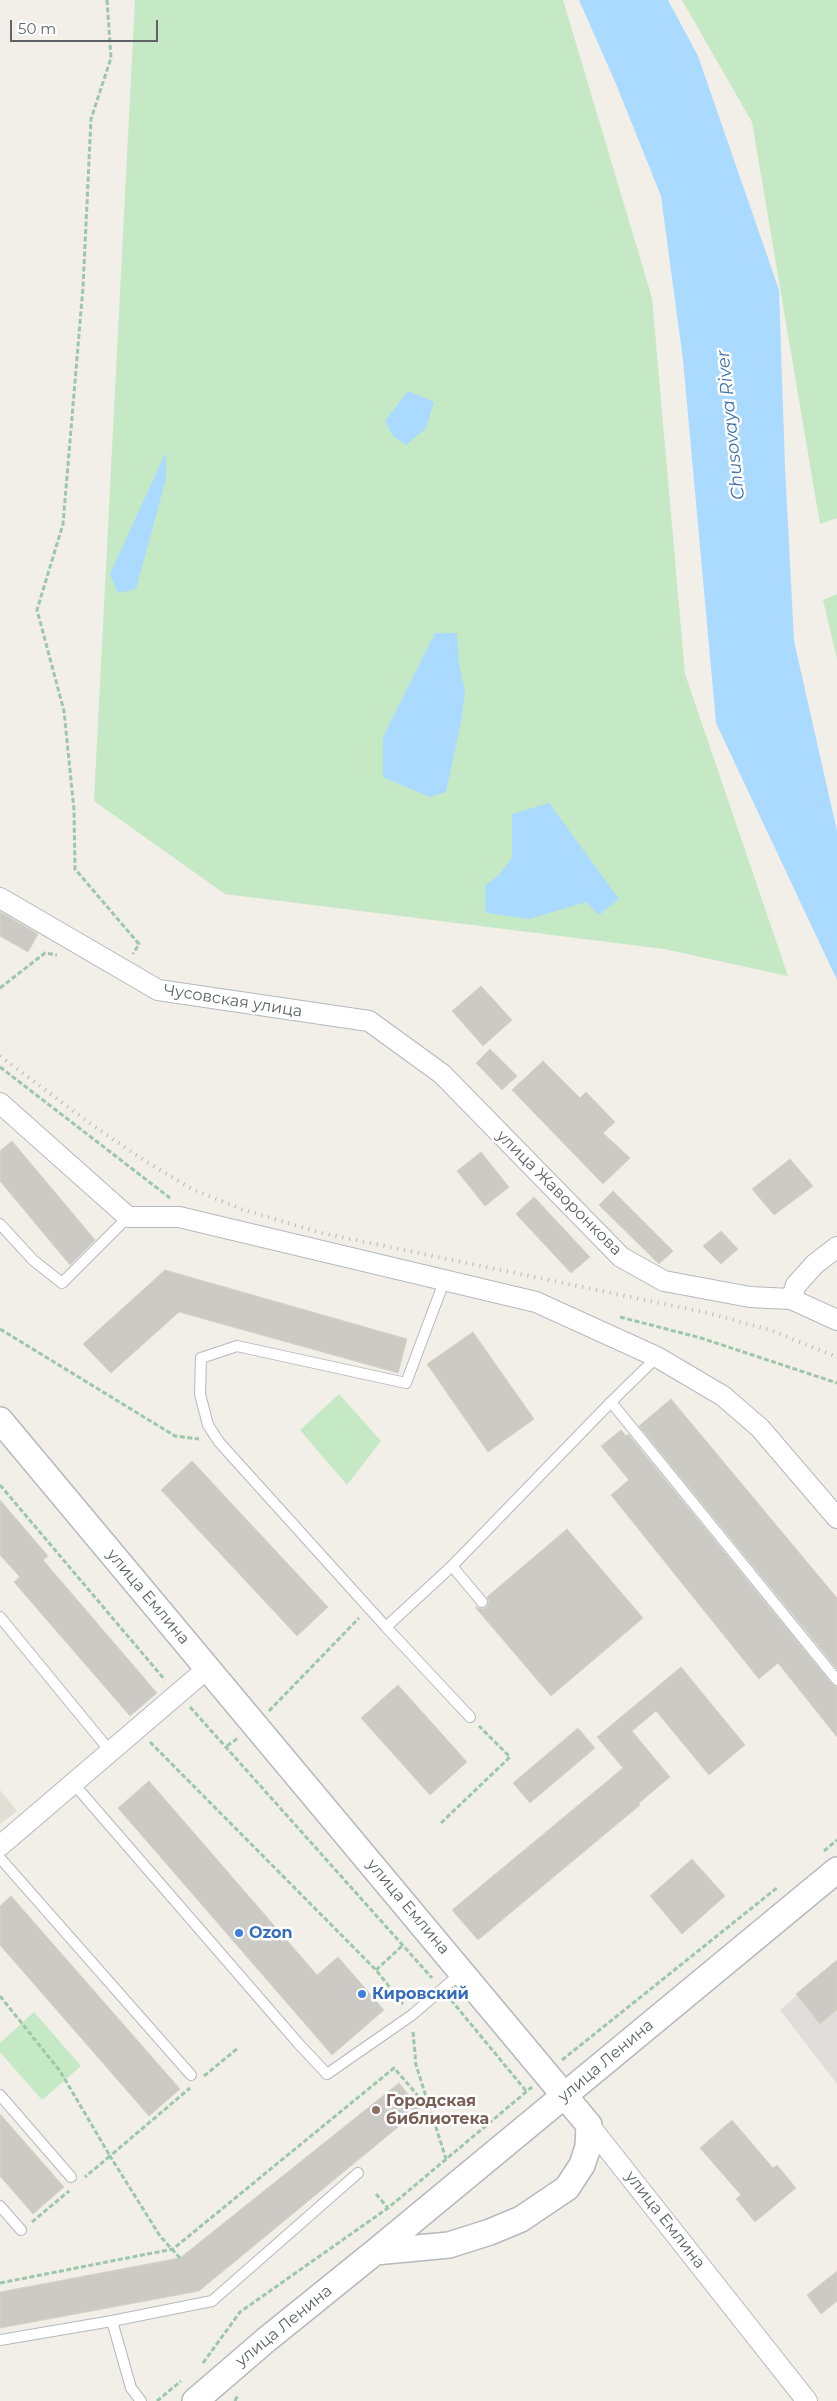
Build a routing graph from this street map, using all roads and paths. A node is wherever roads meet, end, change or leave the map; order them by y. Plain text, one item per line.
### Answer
1 (107, 0) edge
2 (0, 898) edge
3 (60, 955) dead end
4 (124, 970) junction
5 (0, 988) edge
6 (369, 1022) joint
7 (0, 1103) edge
8 (128, 1217) junction
9 (0, 1224) edge
10 (837, 1247) edge
11 (445, 1279) junction
12 (791, 1299) junction
13 (837, 1320) edge
14 (0, 1329) edge
15 (658, 1357) junction
16 (611, 1402) junction
17 (0, 1420) edge
18 (219, 1442) junction
19 (0, 1485) edge
20 (837, 1518) edge
21 (452, 1566) junction
22 (482, 1602) dead end
23 (369, 1608) junction
24 (0, 1617) edge
25 (386, 1628) junction
26 (208, 1668) junction
27 (837, 1680) edge
28 (177, 1694) junction
29 (470, 1717) joint
30 (256, 1726) junction
31 (136, 1728) junction
32 (227, 1746) junction
33 (110, 1751) junction
34 (73, 1783) junction
35 (440, 1823) dead end
36 (837, 1840) edge
37 (0, 1846) edge
38 (0, 1858) edge
39 (829, 1861) edge
40 (783, 1883) dead end
41 (402, 1946) junction
42 (376, 1970) junction
43 (462, 1973) junction
44 (442, 1989) junction
45 (0, 1996) edge
46 (412, 2015) junction
47 (238, 2048) dead end
48 (546, 2073) junction
49 (204, 2076) dead end
50 (194, 2079) joint
51 (527, 2092) junction
52 (0, 2095) edge
53 (565, 2095) junction
54 (429, 2108) junction
55 (589, 2125) junction
56 (110, 2156) junction
57 (446, 2159) junction
58 (358, 2174) dead end
59 (74, 2181) junction
60 (376, 2194) dead end
61 (0, 2206) edge
62 (388, 2208) junction
63 (21, 2230) joint
64 (173, 2249) junction
65 (375, 2252) junction
66 (180, 2258) dead end
67 (0, 2283) edge
68 (112, 2321) junction
69 (0, 2340) edge
70 (198, 2367) dead end
71 (184, 2378) dead end
72 (141, 2401) edge
73 (157, 2401) edge
74 (195, 2401) edge
75 (807, 2401) edge

1 - 4 path
2 - 4 street, Чусовская улица
3 - 5 path
4 - 6 street, Чусовская улица
6 - 12 street, улица Жаворонкова
7 - 8 street
8 - 9 lane
8 - 11 street
10 - 12 street
11 - 15 street
11 - 18 lane
12 - 13 street, улица Жаворонкова
14 - 18 path
15 - 16 lane
15 - 20 street
16 - 21 lane
16 - 27 lane
17 - 26 street, улица Емлина
18 - 23 lane
19 - 28 path
21 - 22 lane
21 - 25 lane
23 - 25 lane
23 - 30 path
24 - 33 lane
25 - 29 lane
26 - 28 street
26 - 30 street, улица Емлина
28 - 31 street
28 - 32 path
29 - 35 path
30 - 32 path
30 - 43 street, улица Емлина
31 - 33 street
31 - 42 path
32 - 41 path
33 - 34 street
34 - 37 street
34 - 46 lane
36 - 39 path
38 - 50 lane
39 - 53 street, улица Ленина
40 - 48 path
41 - 42 path
41 - 44 path
42 - 46 path
43 - 44 lane
43 - 48 street, улица Емлина
44 - 46 lane
44 - 51 path
45 - 56 path
46 - 54 path
47 - 49 path
48 - 51 path
48 - 53 street, улица Емлина
50 - 56 path
51 - 57 path
52 - 59 lane
53 - 55 street, улица Емлина
53 - 65 street, улица Ленина
54 - 57 path
54 - 64 path
55 - 65 street
55 - 75 street, улица Емлина
56 - 59 path
56 - 64 path
57 - 62 path
58 - 68 lane
59 - 63 path
60 - 62 path
61 - 63 lane
62 - 70 path
64 - 66 path
64 - 67 path
65 - 74 street, улица Ленина
68 - 69 lane
68 - 72 lane
71 - 73 path

